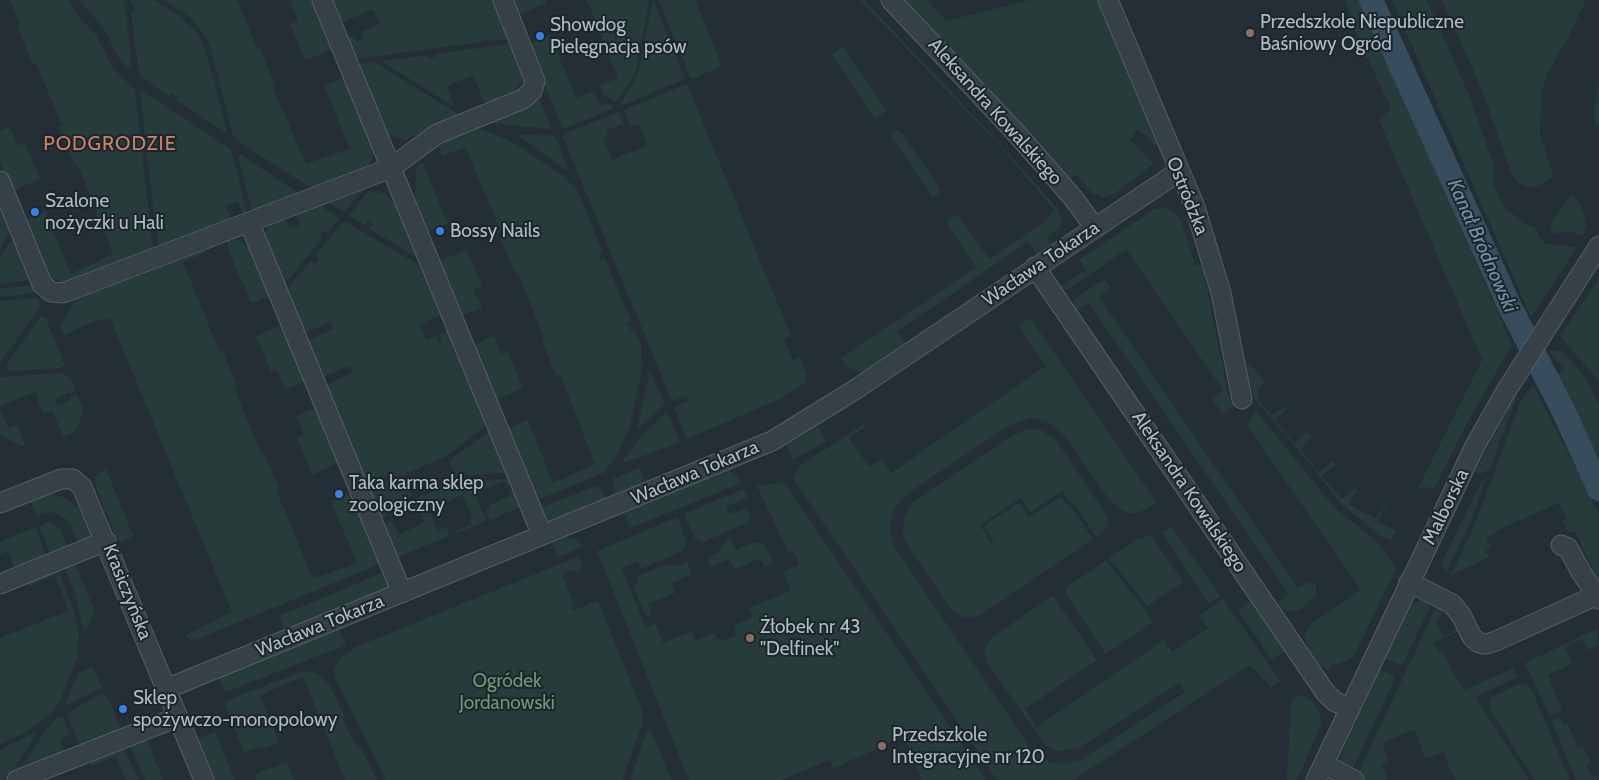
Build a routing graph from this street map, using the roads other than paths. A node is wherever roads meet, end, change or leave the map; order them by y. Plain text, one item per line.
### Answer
1 (322, 0) edge
2 (503, 0) edge
3 (891, 0) edge
4 (1108, 0) edge
5 (391, 168) junction
6 (1178, 172) junction
7 (0, 181) edge
8 (248, 222) junction
9 (1095, 228) junction
10 (1599, 246) edge
11 (1036, 267) junction
12 (1242, 399) dead end
13 (0, 502) edge
14 (542, 535) junction
15 (106, 541) junction
16 (1561, 545) dead end
17 (1409, 582) junction
18 (0, 584) edge
19 (402, 593) junction
20 (1598, 597) edge
21 (166, 689) junction
22 (1350, 709) junction
23 (178, 716) junction
24 (1320, 772) edge
25 (17, 780) edge
26 (204, 780) edge
27 (1354, 780) edge

1 - 5 street
2 - 5 street
3 - 9 street, Aleksandra Kowalskiego
4 - 6 street, Ostródzka
5 - 8 street
5 - 14 street
6 - 9 street, Wacława Tokarza
6 - 12 street, Ostródzka
7 - 8 street
8 - 19 street
9 - 11 street, Wacława Tokarza
10 - 17 street, Malborska
11 - 14 street, Wacława Tokarza
11 - 22 street, Aleksandra Kowalskiego
13 - 15 street, Krasiczyńska
14 - 19 street, Wacława Tokarza
15 - 18 street
15 - 21 street, Krasiczyńska
16 - 20 street
17 - 20 street
17 - 22 street, Malborska
19 - 21 street, Wacława Tokarza
21 - 23 street, Krasiczyńska
22 - 24 street, Malborska
23 - 25 street
23 - 26 street, Krasiczyńska
24 - 27 street

